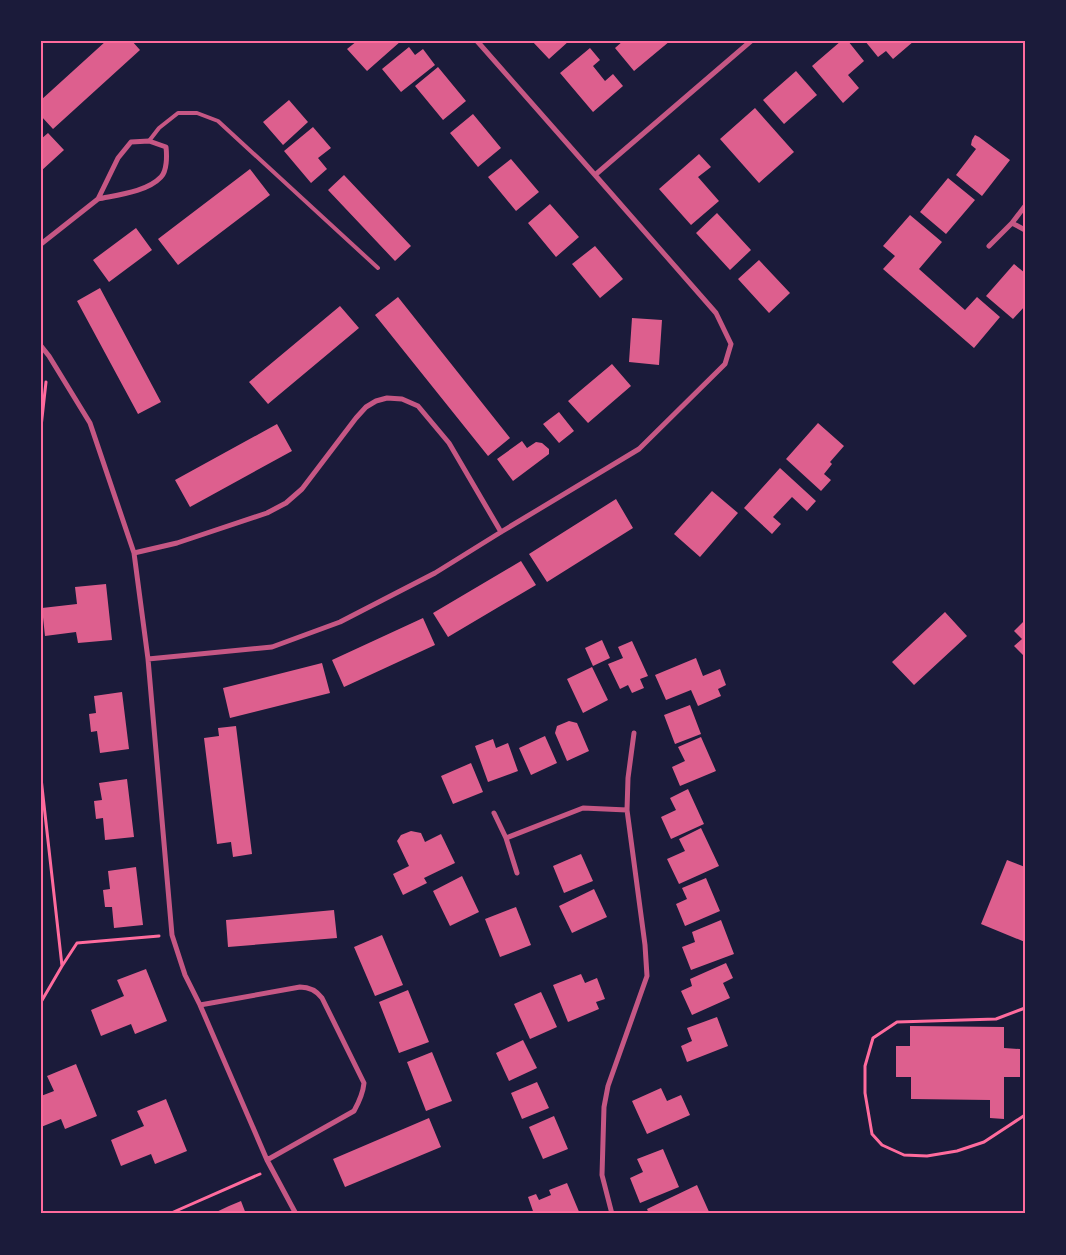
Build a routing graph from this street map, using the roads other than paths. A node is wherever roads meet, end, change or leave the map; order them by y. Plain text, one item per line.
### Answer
1 (477, 41) edge
2 (751, 41) edge
3 (149, 141) junction
4 (595, 175) junction
5 (98, 199) junction
6 (1025, 206) edge
7 (1012, 223) junction
8 (1025, 230) edge
9 (41, 244) edge
10 (988, 246) dead end
11 (378, 268) dead end
12 (41, 346) edge
13 (501, 532) junction
14 (134, 553) junction
15 (148, 659) junction
16 (634, 733) dead end
17 (627, 810) junction
18 (494, 813) dead end
19 (506, 838) junction
20 (517, 873) dead end
21 (200, 1005) junction
22 (267, 1160) junction
23 (296, 1214) edge
24 (612, 1214) edge

1 - 4 street
2 - 4 street
3 - 5 street
3 - 5 street
3 - 11 lane
4 - 13 street
5 - 9 street
6 - 7 street
7 - 8 street
7 - 10 street
12 - 14 street
13 - 14 street
13 - 15 street
14 - 15 street
15 - 21 street
16 - 17 street
17 - 19 street
17 - 24 street
18 - 19 street
19 - 20 street
21 - 22 street
21 - 22 street
22 - 23 street

